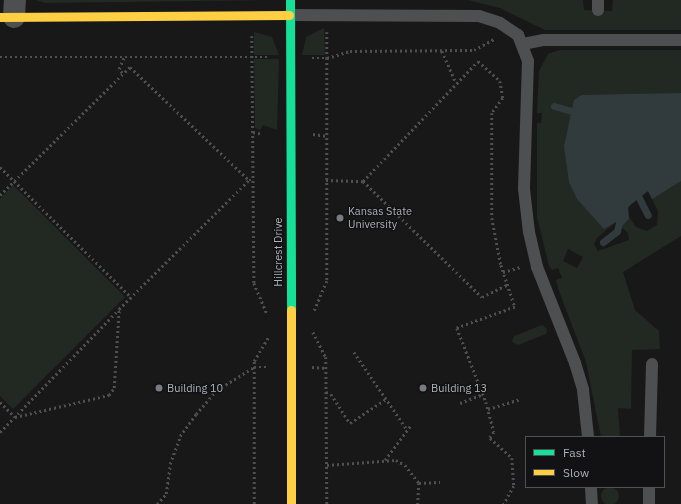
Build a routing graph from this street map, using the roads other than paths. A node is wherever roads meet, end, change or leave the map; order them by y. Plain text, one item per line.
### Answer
1 (290, 0) edge
2 (10, 11) edge
3 (289, 15) junction
4 (681, 40) edge
5 (523, 44) junction
6 (652, 364) dead end
7 (588, 436) edge
8 (650, 436) edge
9 (591, 488) edge
10 (649, 488) edge
11 (291, 504) edge
12 (592, 504) edge
13 (649, 504) edge

1 - 3 street, Hillcrest Drive
2 - 3 street
3 - 5 lane
3 - 11 street, Hillcrest Drive
4 - 5 lane
5 - 7 lane
6 - 8 lane
9 - 12 lane
10 - 13 lane

